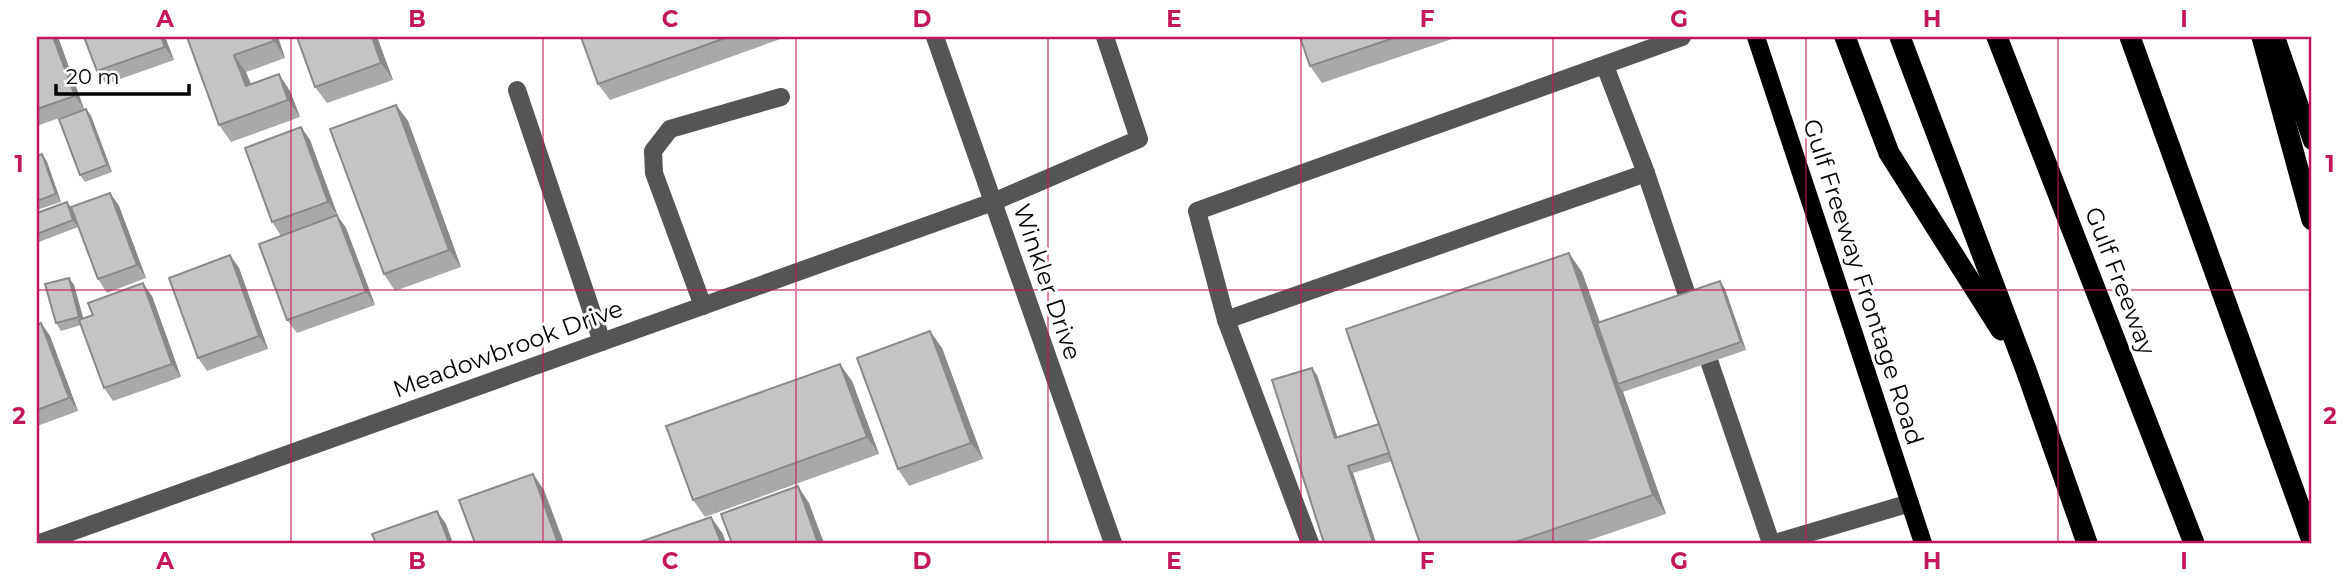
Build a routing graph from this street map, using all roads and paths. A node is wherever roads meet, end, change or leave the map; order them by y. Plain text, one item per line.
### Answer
1 (934, 37) edge
2 (1105, 37) edge
3 (1682, 37) edge
4 (1756, 37) edge
5 (1845, 37) edge
6 (1900, 37) edge
7 (1997, 37) edge
8 (2130, 37) edge
9 (2262, 37) edge
10 (2276, 37) edge
11 (1605, 66) junction
12 (517, 90) dead end
13 (781, 97) dead end
14 (2312, 141) edge
15 (1646, 173) junction
16 (993, 202) junction
17 (2312, 220) edge
18 (702, 306) junction
19 (1226, 320) junction
20 (602, 342) junction
21 (2026, 370) junction
22 (1910, 503) junction
23 (2312, 541) edge
24 (40, 543) edge
25 (1113, 543) edge
26 (1310, 543) edge
27 (1773, 543) edge
28 (1923, 543) edge
29 (2087, 543) edge
30 (2194, 543) edge

1 - 16 street, Winkler Drive
2 - 16 street, Meadowbrook Drive
3 - 11 street
4 - 22 main road, Gulf Freeway Frontage Road
5 - 21 highway
6 - 21 highway
7 - 30 highway, Gulf Freeway
8 - 23 highway
9 - 17 highway
10 - 14 main road
11 - 15 street
11 - 19 street
12 - 20 street
13 - 18 street
15 - 19 street
15 - 27 street
16 - 18 street, Meadowbrook Drive
16 - 25 street, Winkler Drive
18 - 20 street, Meadowbrook Drive
19 - 26 street
20 - 24 street, Meadowbrook Drive
21 - 29 highway
22 - 27 street
22 - 28 main road, Gulf Freeway Frontage Road

